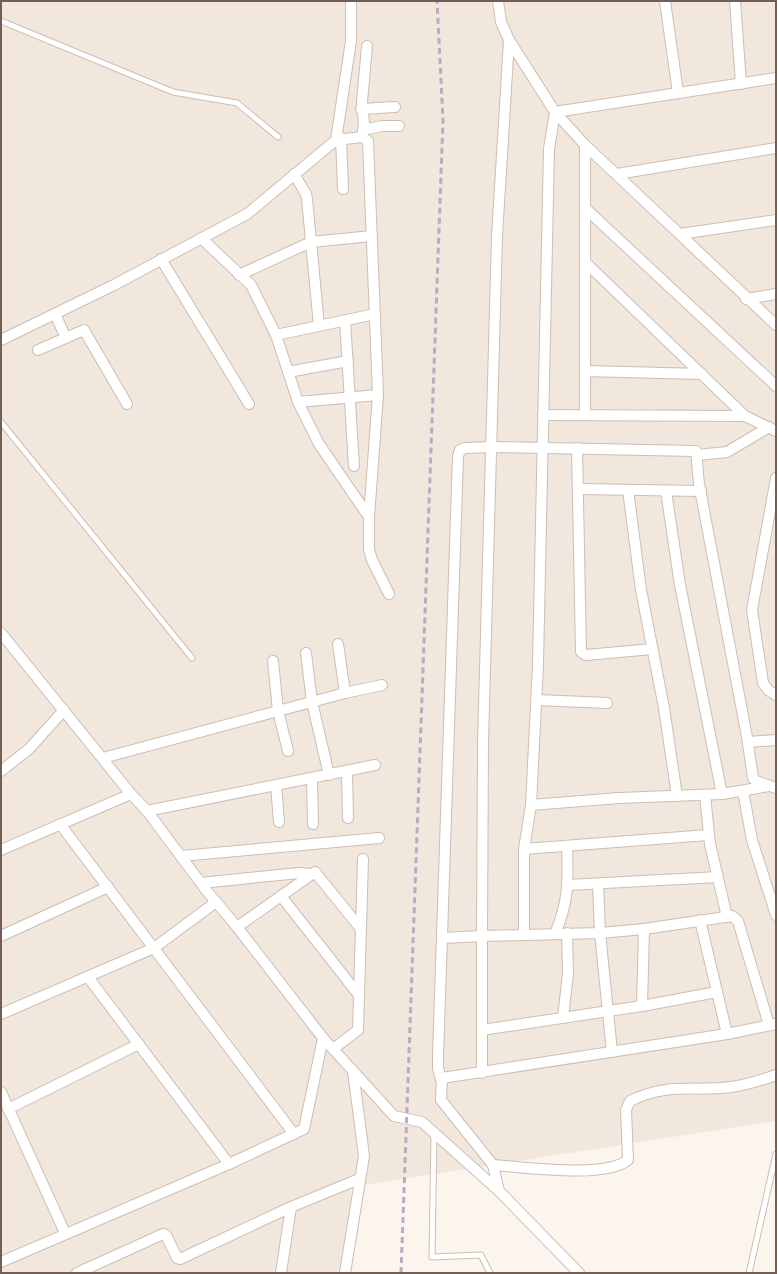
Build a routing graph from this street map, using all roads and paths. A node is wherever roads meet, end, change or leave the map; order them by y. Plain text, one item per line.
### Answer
1 (351, 1) edge
2 (498, 1) edge
3 (665, 1) edge
4 (735, 1) edge
5 (1, 21) edge
6 (510, 40) junction
7 (367, 46) dead end
8 (776, 78) edge
9 (741, 84) junction
10 (678, 93) junction
11 (395, 107) dead end
12 (361, 109) junction
13 (555, 112) junction
14 (399, 126) dead end
15 (363, 134) junction
16 (278, 137) dead end
17 (338, 139) junction
18 (585, 145) junction
19 (776, 148) edge
20 (294, 174) junction
21 (617, 174) junction
22 (343, 190) dead end
23 (585, 208) junction
24 (776, 220) edge
25 (680, 234) junction
26 (372, 236) junction
27 (201, 238) junction
28 (311, 242) junction
29 (161, 259) junction
30 (585, 262) junction
31 (239, 275) junction
32 (776, 294) edge
33 (746, 299) junction
34 (54, 314) junction
35 (375, 314) junction
36 (345, 320) junction
37 (319, 326) junction
38 (776, 326) edge
39 (276, 335) junction
40 (66, 338) junction
41 (1, 340) edge
42 (38, 350) dead end
43 (348, 361) junction
44 (288, 372) junction
45 (585, 372) junction
46 (702, 374) junction
47 (776, 386) edge
48 (378, 395) junction
49 (350, 397) junction
50 (298, 402) junction
51 (127, 404) dead end
52 (249, 404) dead end
53 (543, 415) junction
54 (585, 415) junction
55 (745, 416) junction
56 (1, 422) edge
57 (772, 429) edge
58 (492, 447) junction
59 (542, 448) junction
60 (577, 448) junction
61 (697, 455) junction
62 (354, 466) dead end
63 (776, 478) edge
64 (579, 489) junction
65 (628, 490) junction
66 (666, 491) junction
67 (701, 491) junction
68 (369, 517) junction
69 (389, 594) dead end
70 (1, 633) edge
71 (338, 644) dead end
72 (652, 649) junction
73 (306, 653) dead end
74 (192, 658) dead end
75 (273, 662) dead end
76 (382, 685) dead end
77 (345, 693) junction
78 (776, 695) edge
79 (537, 700) junction
80 (312, 702) junction
81 (607, 703) dead end
82 (64, 710) junction
83 (278, 711) junction
84 (776, 740) edge
85 (748, 742) junction
86 (288, 751) dead end
87 (103, 758) junction
88 (375, 765) dead end
89 (1, 771) edge
90 (347, 771) junction
91 (329, 775) junction
92 (312, 778) junction
93 (276, 785) junction
94 (773, 787) edge
95 (743, 791) junction
96 (131, 794) junction
97 (722, 794) junction
98 (705, 795) junction
99 (677, 796) junction
100 (531, 805) junction
101 (147, 811) junction
102 (348, 818) dead end
103 (279, 822) dead end
104 (60, 824) junction
105 (313, 824) dead end
106 (708, 835) junction
107 (380, 838) dead end
108 (567, 846) junction
109 (524, 849) junction
110 (1, 850) edge
111 (181, 856) junction
112 (363, 859) dead end
113 (310, 874) junction
114 (718, 877) junction
115 (201, 883) junction
116 (598, 884) junction
117 (568, 885) junction
118 (108, 887) junction
119 (281, 896) junction
120 (216, 902) junction
121 (776, 915) edge
122 (727, 917) junction
123 (700, 920) junction
124 (237, 927) junction
125 (361, 929) junction
126 (644, 930) junction
127 (567, 933) junction
128 (600, 933) junction
129 (555, 934) junction
130 (524, 935) junction
131 (1, 936) edge
132 (482, 936) junction
133 (442, 938) junction
134 (154, 948) junction
135 (88, 976) junction
136 (717, 992) junction
137 (358, 994) junction
138 (642, 1006) junction
139 (608, 1011) junction
140 (1, 1014) edge
141 (563, 1018) junction
142 (772, 1024) edge
143 (482, 1030) junction
144 (727, 1034) junction
145 (323, 1038) junction
146 (139, 1044) junction
147 (333, 1050) junction
148 (612, 1052) junction
149 (353, 1072) junction
150 (482, 1073) junction
151 (776, 1075) edge
152 (441, 1080) junction
153 (1, 1092) edge
154 (8, 1109) junction
155 (434, 1132) junction
156 (294, 1134) junction
157 (776, 1154) edge
158 (229, 1164) junction
159 (493, 1165) junction
160 (359, 1179) junction
161 (499, 1191) junction
162 (291, 1207) junction
163 (65, 1233) junction
164 (1, 1262) edge
165 (77, 1273) edge
166 (281, 1273) edge
167 (345, 1273) edge
168 (490, 1273) edge
169 (579, 1273) edge
170 (749, 1273) edge

1 - 17 street
2 - 6 street
3 - 10 street
4 - 9 street
5 - 16 lane
6 - 13 street
6 - 58 street
7 - 12 street
8 - 9 street
9 - 10 street
10 - 13 street
11 - 12 street
12 - 15 street
13 - 18 street
13 - 53 street
14 - 15 street
15 - 17 street
15 - 26 street
17 - 20 street
17 - 22 street
18 - 21 street
18 - 23 street
19 - 21 street
20 - 27 street
20 - 28 street
21 - 25 street
23 - 30 street
23 - 47 street
24 - 25 street
25 - 33 street
26 - 28 street
26 - 35 street
27 - 29 street
27 - 31 street
28 - 31 street
28 - 37 street
29 - 34 street
29 - 52 street
30 - 45 street
30 - 46 street
31 - 39 street
32 - 33 street
33 - 38 street
34 - 40 street
34 - 41 street
35 - 36 street
35 - 48 street
36 - 37 street
36 - 43 street
37 - 39 street
39 - 44 street
40 - 42 street
40 - 51 street
43 - 44 street
43 - 49 street
44 - 50 street
45 - 46 street
45 - 54 street
46 - 55 street
48 - 49 street
48 - 68 street
49 - 50 street
49 - 62 street
50 - 68 street
53 - 54 street
53 - 59 street
54 - 55 street
55 - 57 street
56 - 74 lane
57 - 61 street
58 - 59 street
58 - 132 street
58 - 133 street
59 - 60 street
59 - 79 street
60 - 61 street
60 - 64 street
61 - 67 street
63 - 78 street
64 - 65 street
64 - 72 street
65 - 66 street
65 - 72 street
66 - 67 street
66 - 97 street
67 - 85 street
68 - 69 street
70 - 82 street
71 - 77 street
72 - 99 street
73 - 80 street
75 - 83 street
76 - 77 street
77 - 80 street
79 - 81 street
79 - 100 street
80 - 83 street
80 - 91 street
82 - 87 street
82 - 89 street
83 - 86 street
83 - 87 street
84 - 85 street
85 - 94 street
87 - 96 street
88 - 90 street
90 - 91 street
90 - 102 street
91 - 92 street
92 - 93 street
92 - 105 street
93 - 101 street
93 - 103 street
94 - 95 street
95 - 97 street
95 - 121 street
96 - 101 street
96 - 104 street
97 - 98 street
98 - 99 street
98 - 106 street
99 - 100 street
100 - 109 street
101 - 111 street
104 - 110 street
104 - 118 street
106 - 108 street
106 - 114 street
107 - 111 street
108 - 109 street
108 - 117 street
109 - 130 street
111 - 115 street
112 - 125 street
113 - 115 street
113 - 119 street
113 - 125 street
114 - 116 street
114 - 122 street
115 - 120 street
116 - 117 street
116 - 128 street
117 - 129 street
118 - 131 street
118 - 134 street
119 - 124 street
119 - 137 street
120 - 124 street
120 - 134 street
122 - 123 street
122 - 142 street
123 - 126 street
123 - 136 street
124 - 145 street
125 - 137 street
126 - 128 street
126 - 138 street
127 - 128 street
127 - 129 street
127 - 141 street
128 - 139 street
129 - 130 street
130 - 132 street
132 - 133 street
132 - 143 street
133 - 152 street
134 - 135 street
134 - 156 street
135 - 140 street
135 - 146 street
136 - 138 street
136 - 144 street
137 - 147 street
138 - 139 street
139 - 141 street
139 - 148 street
141 - 143 street
142 - 144 street
143 - 150 street
144 - 148 street
145 - 147 street
145 - 156 street
146 - 154 street
146 - 158 street
147 - 149 street
148 - 150 street
149 - 155 street
149 - 160 street
150 - 152 street
151 - 159 street
152 - 159 street
153 - 154 street
154 - 163 street
155 - 161 street
155 - 168 lane
156 - 158 street
157 - 170 lane
158 - 163 street
159 - 161 street
160 - 162 street
160 - 167 street
161 - 169 street
162 - 165 street
162 - 166 street
163 - 164 street

